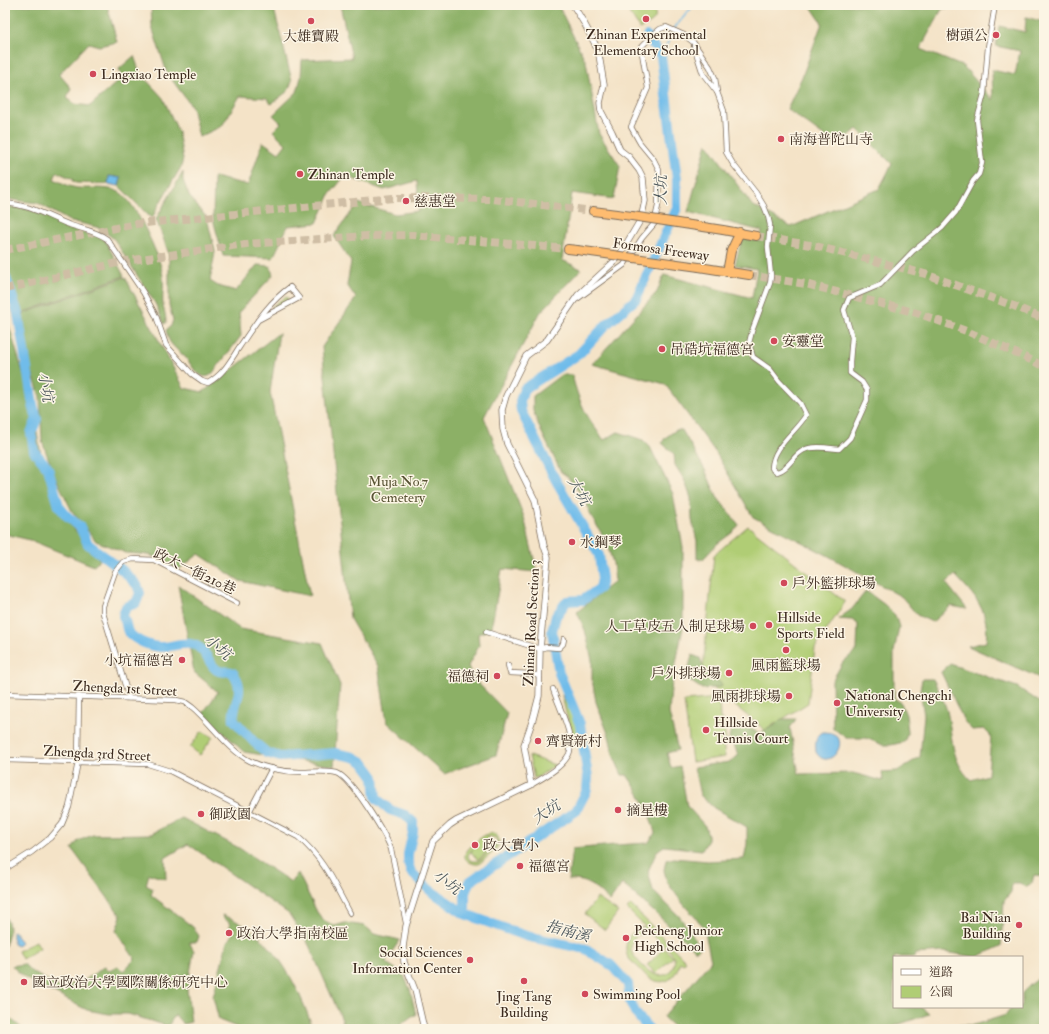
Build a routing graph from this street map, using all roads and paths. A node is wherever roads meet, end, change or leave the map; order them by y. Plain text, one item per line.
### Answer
1 (573, 5) edge
2 (995, 5) edge
3 (693, 42) junction
4 (717, 92) junction
5 (5, 203) edge
6 (593, 211) tunnel mouth
7 (740, 232) junction
8 (756, 236) tunnel mouth
9 (572, 250) tunnel mouth
10 (727, 272) junction
11 (749, 275) tunnel mouth
12 (571, 304) junction
13 (258, 320) junction
14 (238, 603) dead end
15 (486, 632) dead end
16 (564, 639) dead end
17 (543, 648) junction
18 (508, 665) dead end
19 (540, 676) junction
20 (553, 689) dead end
21 (5, 694) edge
22 (79, 696) junction
23 (129, 698) junction
24 (5, 760) edge
25 (78, 762) junction
26 (272, 768) junction
27 (531, 785) junction
28 (249, 812) junction
29 (5, 869) edge
30 (350, 913) dead end
31 (406, 923) junction
32 (424, 1029) edge

1 - 12 street, Zhinan Road Section 3
2 - 4 street
3 - 4 street
3 - 4 street
3 - 12 street
5 - 13 street
6 - 7 highway, Formosa Freeway, bridge
7 - 8 highway, Formosa Freeway
7 - 10 highway
9 - 10 highway, Formosa Freeway, bridge
10 - 11 highway, Formosa Freeway
12 - 17 street, Zhinan Road Section 3
13 - 13 street
14 - 23 street, 政大一街210巷
15 - 17 street
16 - 17 street
17 - 19 street, Zhinan Road Section 3
18 - 19 street
19 - 27 street, Zhinan Road Section 3
20 - 27 street
21 - 22 street, Zhengda 1st Street
22 - 23 street, Zhengda 1st Street
22 - 25 street
23 - 26 street, Zhengda 1st Street
24 - 25 street, Zhengda 3rd Street
25 - 28 street, Zhengda 3rd Street
25 - 29 street
26 - 28 street
26 - 31 street, Zhengda 1st Street
27 - 31 street
28 - 30 street, Zhengda 3rd Street
31 - 32 street

